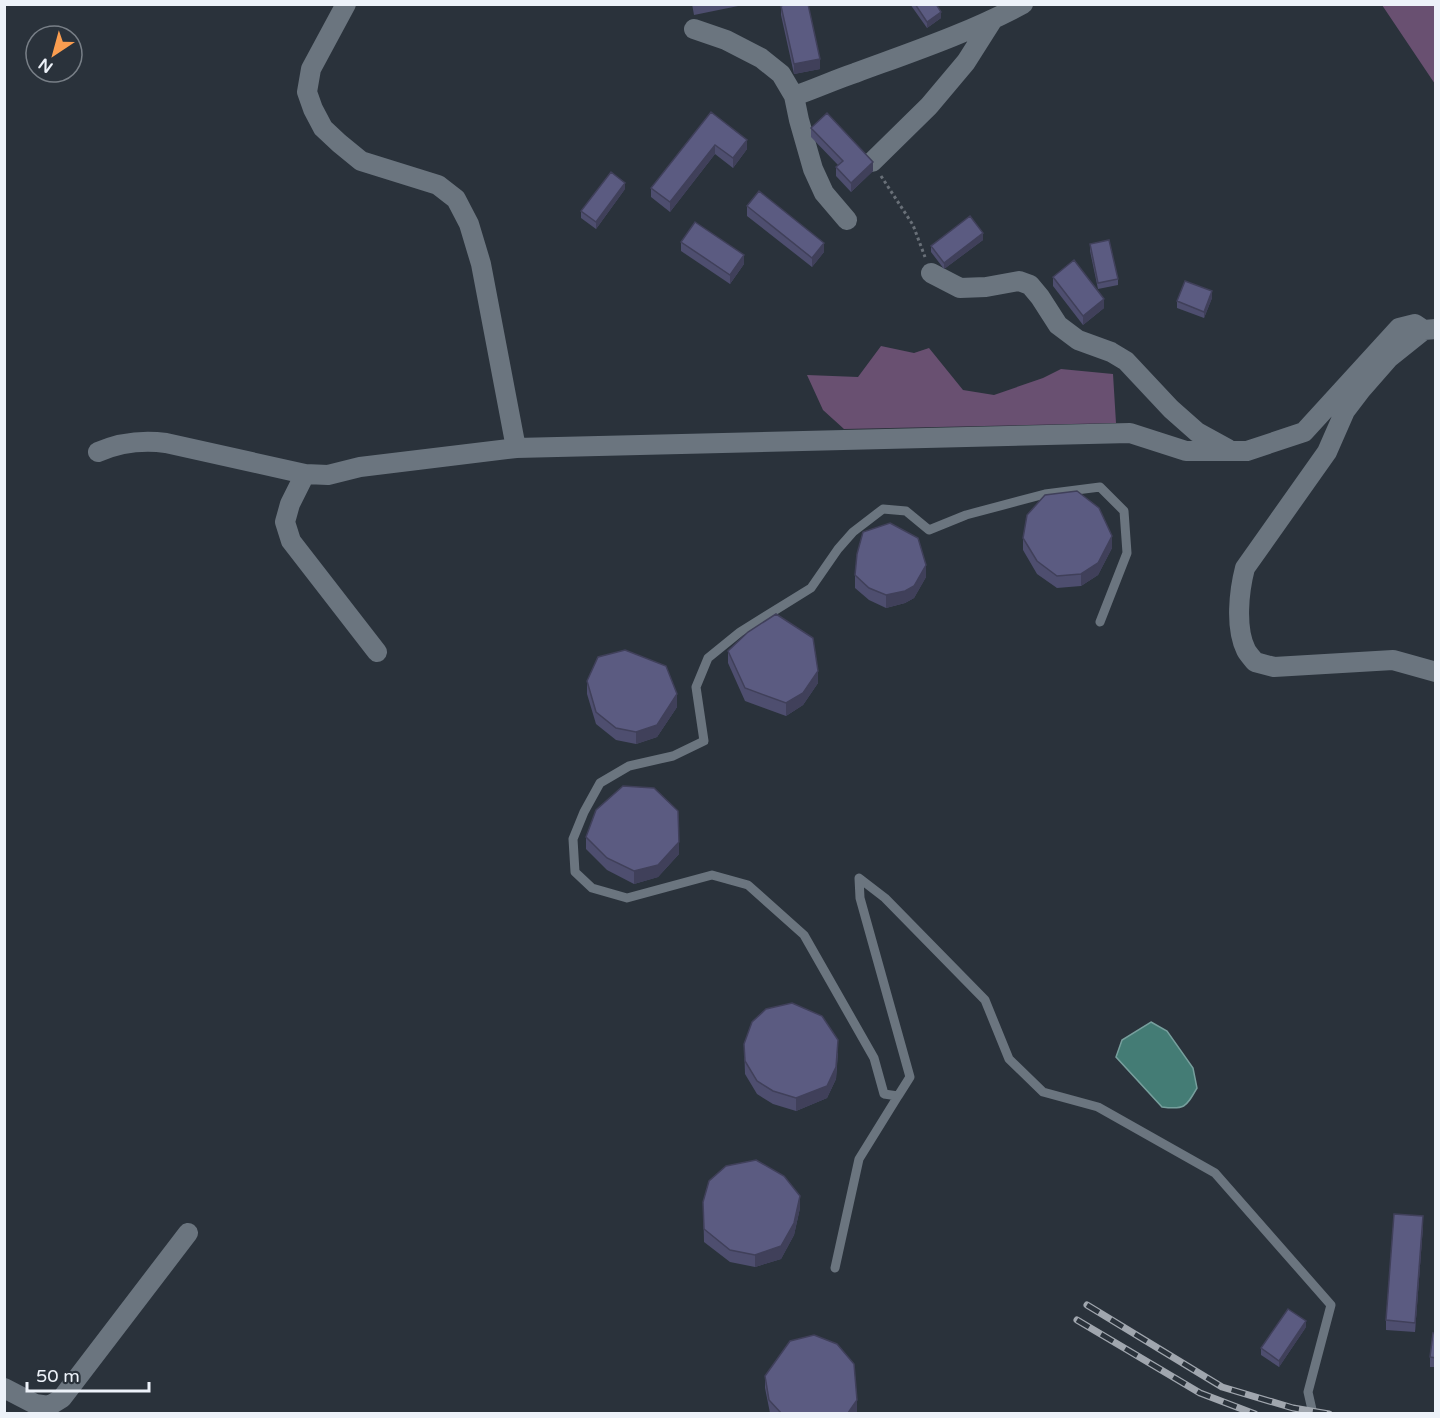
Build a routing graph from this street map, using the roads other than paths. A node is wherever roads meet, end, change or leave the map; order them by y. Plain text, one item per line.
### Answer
1 (346, 4) edge
2 (1023, 4) edge
3 (992, 21) junction
4 (694, 29) dead end
5 (794, 96) junction
6 (872, 162) edge
7 (847, 220) dead end
8 (931, 273) road end
9 (1430, 330) edge
10 (516, 448) junction
11 (1232, 451) junction
12 (98, 452) dead end
13 (305, 474) junction
14 (1100, 622) dead end
15 (377, 652) dead end
16 (1436, 672) edge
17 (898, 1096) junction
18 (188, 1233) dead end
19 (834, 1268) dead end
20 (4, 1388) edge
21 (1312, 1413) edge

1 - 10 street
2 - 3 street
3 - 5 street
3 - 6 street
4 - 5 street
5 - 7 street
8 - 11 street
9 - 11 street
9 - 16 street
10 - 11 street
10 - 13 street
12 - 13 street
13 - 15 street
14 - 17 lane
17 - 19 lane
17 - 21 lane
18 - 20 street

